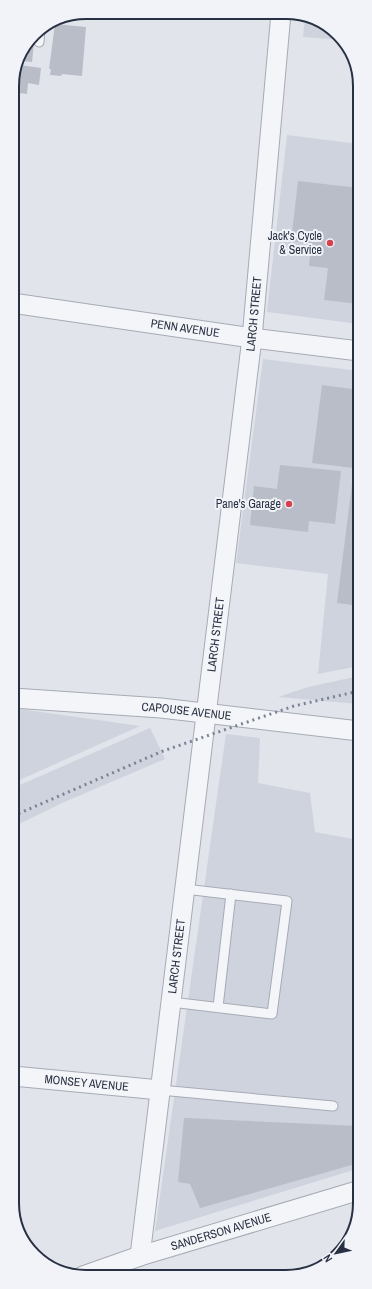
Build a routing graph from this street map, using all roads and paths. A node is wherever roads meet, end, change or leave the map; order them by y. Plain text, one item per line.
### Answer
1 (280, 19) edge
2 (39, 39) edge
3 (39, 42) dead end
4 (19, 304) edge
5 (252, 338) junction
6 (353, 350) edge
7 (19, 698) edge
8 (207, 713) junction
9 (353, 730) edge
10 (185, 889) junction
11 (231, 894) junction
12 (171, 1002) junction
13 (218, 1007) junction
14 (19, 1077) edge
15 (160, 1090) junction
16 (333, 1106) dead end
17 (353, 1192) edge
18 (140, 1256) junction
19 (100, 1270) edge

1 - 5 street, LARCH STREET
2 - 3 lane
4 - 5 street, PENN AVENUE
5 - 6 street, PENN AVENUE
5 - 8 street, LARCH STREET
7 - 8 street, CAPOUSE AVENUE
8 - 9 street, CAPOUSE AVENUE
8 - 10 street, LARCH STREET
10 - 11 lane
10 - 12 street, LARCH STREET
11 - 13 lane
11 - 13 lane
12 - 13 lane
12 - 15 street, LARCH STREET
14 - 15 street, MONSEY AVENUE
15 - 16 lane
15 - 18 street, LARCH STREET
17 - 18 street, SANDERSON AVENUE
18 - 19 street, SANDERSON AVENUE

